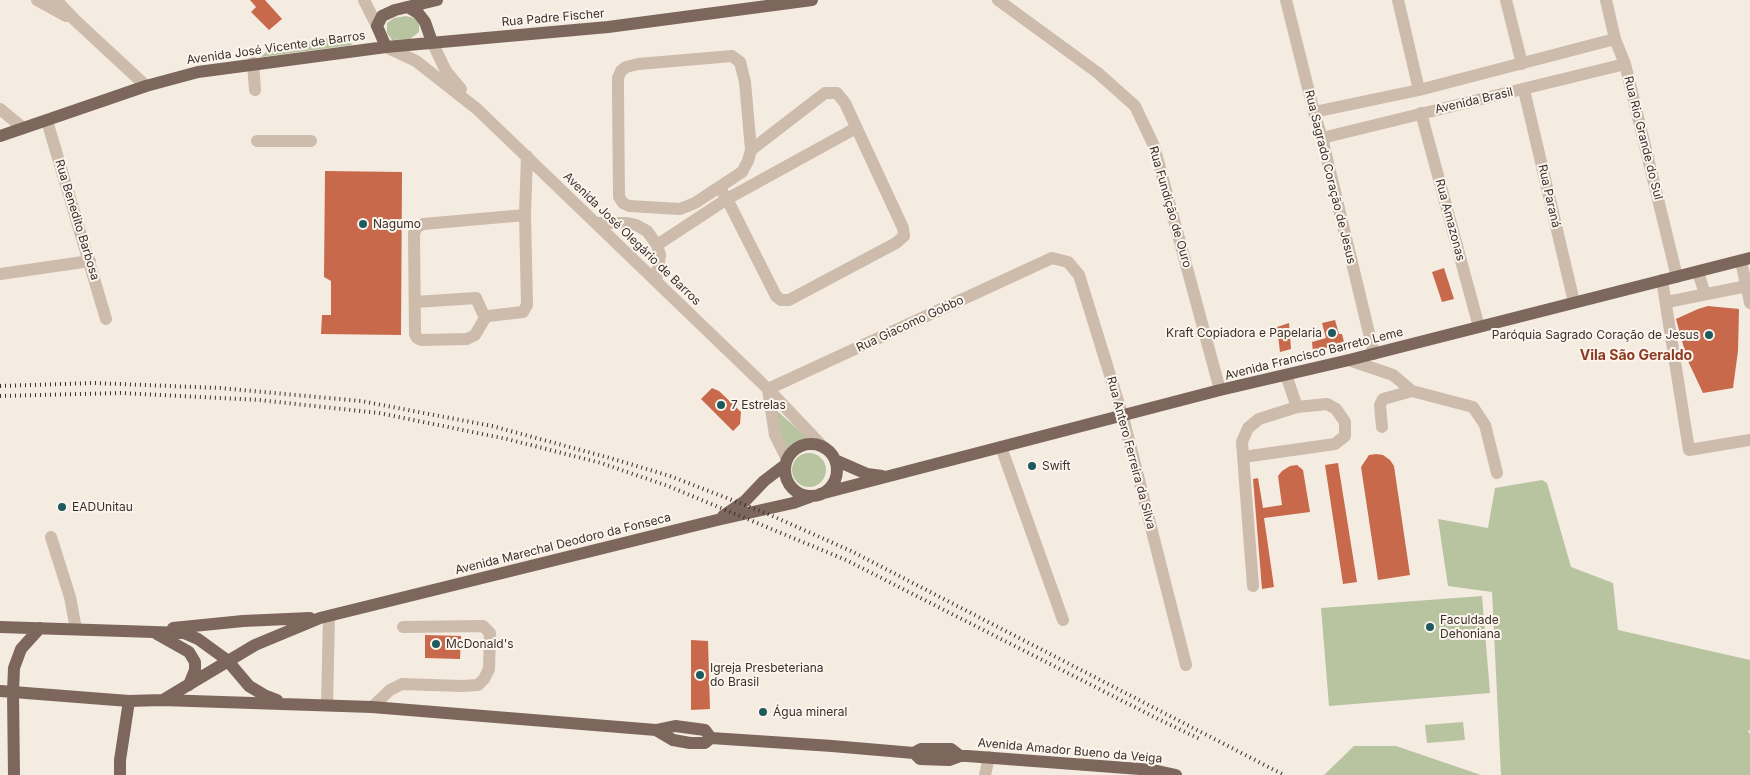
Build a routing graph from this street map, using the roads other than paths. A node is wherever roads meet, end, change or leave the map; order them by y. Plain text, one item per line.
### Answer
1 (37, 0) edge
2 (56, 0) edge
3 (364, 0) edge
4 (437, 0) edge
5 (812, 0) edge
6 (998, 0) edge
7 (1286, 0) edge
8 (1398, 0) edge
9 (1506, 0) edge
10 (1606, 0) edge
11 (408, 7) junction
12 (76, 21) junction
13 (377, 26) junction
14 (1615, 39) junction
15 (432, 42) junction
16 (386, 47) junction
17 (254, 63) junction
18 (1522, 64) junction
19 (1625, 64) junction
20 (146, 86) junction
21 (254, 90) dead end
22 (1418, 90) junction
23 (1524, 90) junction
24 (0, 109) edge
25 (477, 109) junction
26 (1314, 112) junction
27 (1421, 113) junction
28 (47, 121) junction
29 (23, 128) junction
30 (856, 128) junction
31 (0, 136) edge
32 (1322, 138) junction
33 (311, 140) dead end
34 (257, 141) dead end
35 (751, 150) junction
36 (527, 156) junction
37 (719, 187) junction
38 (727, 198) junction
39 (659, 208) junction
40 (525, 215) junction
41 (596, 223) junction
42 (636, 225) junction
43 (657, 245) junction
44 (1052, 258) joint
45 (1745, 259) edge
46 (90, 261) junction
47 (1698, 272) junction
48 (0, 274) edge
49 (1677, 277) junction
50 (1662, 280) junction
51 (656, 281) junction
52 (1746, 289) junction
53 (1705, 294) junction
54 (415, 302) junction
55 (1574, 302) junction
56 (1667, 302) junction
57 (1750, 303) edge
58 (485, 318) junction
59 (106, 320) dead end
60 (1479, 328) junction
61 (1374, 354) junction
62 (1349, 360) junction
63 (1286, 375) junction
64 (768, 389) junction
65 (1220, 390) junction
66 (1412, 391) junction
67 (1297, 407) junction
68 (1123, 416) junction
69 (1382, 427) dead end
70 (1750, 440) edge
71 (1001, 447) junction
72 (824, 448) junction
73 (1243, 457) junction
74 (835, 460) junction
75 (786, 462) junction
76 (1498, 473) dead end
77 (884, 477) junction
78 (816, 495) junction
79 (717, 520) junction
80 (52, 537) dead end
81 (1253, 586) dead end
82 (324, 617) junction
83 (1064, 620) dead end
84 (0, 627) edge
85 (403, 627) dead end
86 (40, 628) junction
87 (76, 629) junction
88 (150, 631) junction
89 (227, 660) junction
90 (1186, 664) dead end
91 (189, 685) junction
92 (6, 692) edge
93 (162, 700) junction
94 (129, 701) junction
95 (288, 704) junction
96 (327, 705) junction
97 (372, 707) junction
98 (711, 738) joint
99 (989, 757) junction
100 (14, 775) edge
101 (120, 775) edge
102 (985, 775) edge
103 (1176, 775) edge

1 - 12 street
2 - 12 street
3 - 13 street
4 - 11 main road
5 - 15 main road, Rua Padre Fischer
6 - 65 street, Rua Fundição de Ouro
7 - 26 street, Rua Sagrado Coração de Jesus
8 - 22 street
9 - 18 street
10 - 14 street, Rua Rio Grande do Sul
11 - 13 main road
11 - 15 main road, Avenida José Olegário de Barros
12 - 20 street
13 - 16 main road
14 - 18 street, Avenida Brasil
14 - 19 street, Rua Rio Grande do Sul
15 - 16 main road, Rua Padre Fischer
15 - 25 street, Avenida José Olegário de Barros
16 - 17 main road, Avenida José Vicente de Barros
16 - 25 street, Avenida José Olegário de Barros
17 - 20 main road, Avenida José Vicente de Barros
17 - 21 street
18 - 22 street, Avenida Brasil
19 - 23 street, Avenida Brasil
19 - 49 street, Rua Rio Grande do Sul
20 - 28 main road, Avenida José Vicente de Barros
22 - 26 street, Avenida Brasil
23 - 27 street, Avenida Brasil
23 - 55 street, Rua Paraná
24 - 29 street
25 - 36 street, Avenida José Olegário de Barros
26 - 32 street, Rua Sagrado Coração de Jesus
27 - 32 street, Avenida Brasil
27 - 60 street, Rua Amazonas
28 - 29 main road, Avenida José Vicente de Barros
28 - 46 street, Rua Benedito Barbosa
29 - 31 main road, Avenida José Vicente de Barros
30 - 35 street
30 - 38 street
30 - 38 street
32 - 61 street, Rua Sagrado Coração de Jesus
33 - 34 street
35 - 37 street
35 - 39 street
36 - 40 street
36 - 41 street, Avenida José Olegário de Barros
37 - 38 street
37 - 39 street
38 - 43 street
39 - 42 street
40 - 54 street
40 - 58 street
41 - 42 street
41 - 51 street, Avenida José Olegário de Barros
42 - 43 street
43 - 51 street
44 - 64 street, Rua Giacomo Gobbo
44 - 68 street, Rua Antero Ferreira da Silva
45 - 47 main road, Avenida Francisco Barreto Leme
45 - 52 street
46 - 48 street
46 - 59 street, Rua Benedito Barbosa
47 - 49 main road, Avenida Francisco Barreto Leme
47 - 53 street
49 - 50 main road, Avenida Francisco Barreto Leme
50 - 55 main road, Avenida Francisco Barreto Leme
50 - 56 street
51 - 64 street, Avenida José Olegário de Barros
52 - 53 street
52 - 57 street
53 - 56 street
54 - 58 street
54 - 58 street
55 - 60 main road, Avenida Francisco Barreto Leme
56 - 70 street
60 - 61 main road, Avenida Francisco Barreto Leme
61 - 62 main road, Avenida Francisco Barreto Leme
62 - 63 main road, Avenida Francisco Barreto Leme
62 - 66 street
63 - 65 main road, Avenida Francisco Barreto Leme
63 - 67 street
64 - 72 street, Avenida José Olegário de Barros
64 - 75 street
65 - 68 main road, Avenida Francisco Barreto Leme
66 - 69 street
66 - 76 street
67 - 73 street
67 - 73 street
68 - 71 main road, Avenida Francisco Barreto Leme
68 - 90 street, Rua Antero Ferreira da Silva
71 - 77 main road, Avenida Francisco Barreto Leme
71 - 83 street
72 - 74 main road, Avenida José Olegário de Barros
72 - 75 main road
73 - 81 street
74 - 77 main road, Avenida Francisco Barreto Leme
74 - 78 main road
75 - 78 main road
75 - 79 main road
77 - 78 main road, Avenida Francisco Barreto Leme
78 - 79 main road, Avenida Marechal Deodoro da Fonseca
79 - 82 main road, Avenida Marechal Deodoro da Fonseca
80 - 87 street
82 - 88 main road, Avenida Marechal Deodoro da Fonseca
82 - 89 main road, Avenida Marechal Deodoro da Fonseca
82 - 96 street
84 - 86 main road, Avenida Marechal Deodoro da Fonseca
85 - 97 street
86 - 87 main road, Avenida Marechal Deodoro da Fonseca
86 - 92 main road
87 - 88 main road, Avenida Marechal Deodoro da Fonseca
88 - 89 main road, Avenida Marechal Deodoro da Fonseca
88 - 91 main road
89 - 91 main road, Avenida Marechal Deodoro da Fonseca
89 - 95 main road, Avenida Marechal Deodoro da Fonseca
91 - 93 main road, Avenida Marechal Deodoro da Fonseca
92 - 94 main road, Avenida Marechal Deodoro da Fonseca
92 - 100 main road
93 - 94 main road, Avenida Marechal Deodoro da Fonseca
93 - 95 main road, Avenida Marechal Deodoro da Fonseca
94 - 101 main road
95 - 96 main road, Avenida Marechal Deodoro da Fonseca
96 - 97 main road, Avenida Marechal Deodoro da Fonseca
97 - 98 main road, Avenida Marechal Deodoro da Fonseca
98 - 99 main road, Avenida Amador Bueno da Veiga
99 - 102 street
99 - 103 main road, Avenida Amador Bueno da Veiga

